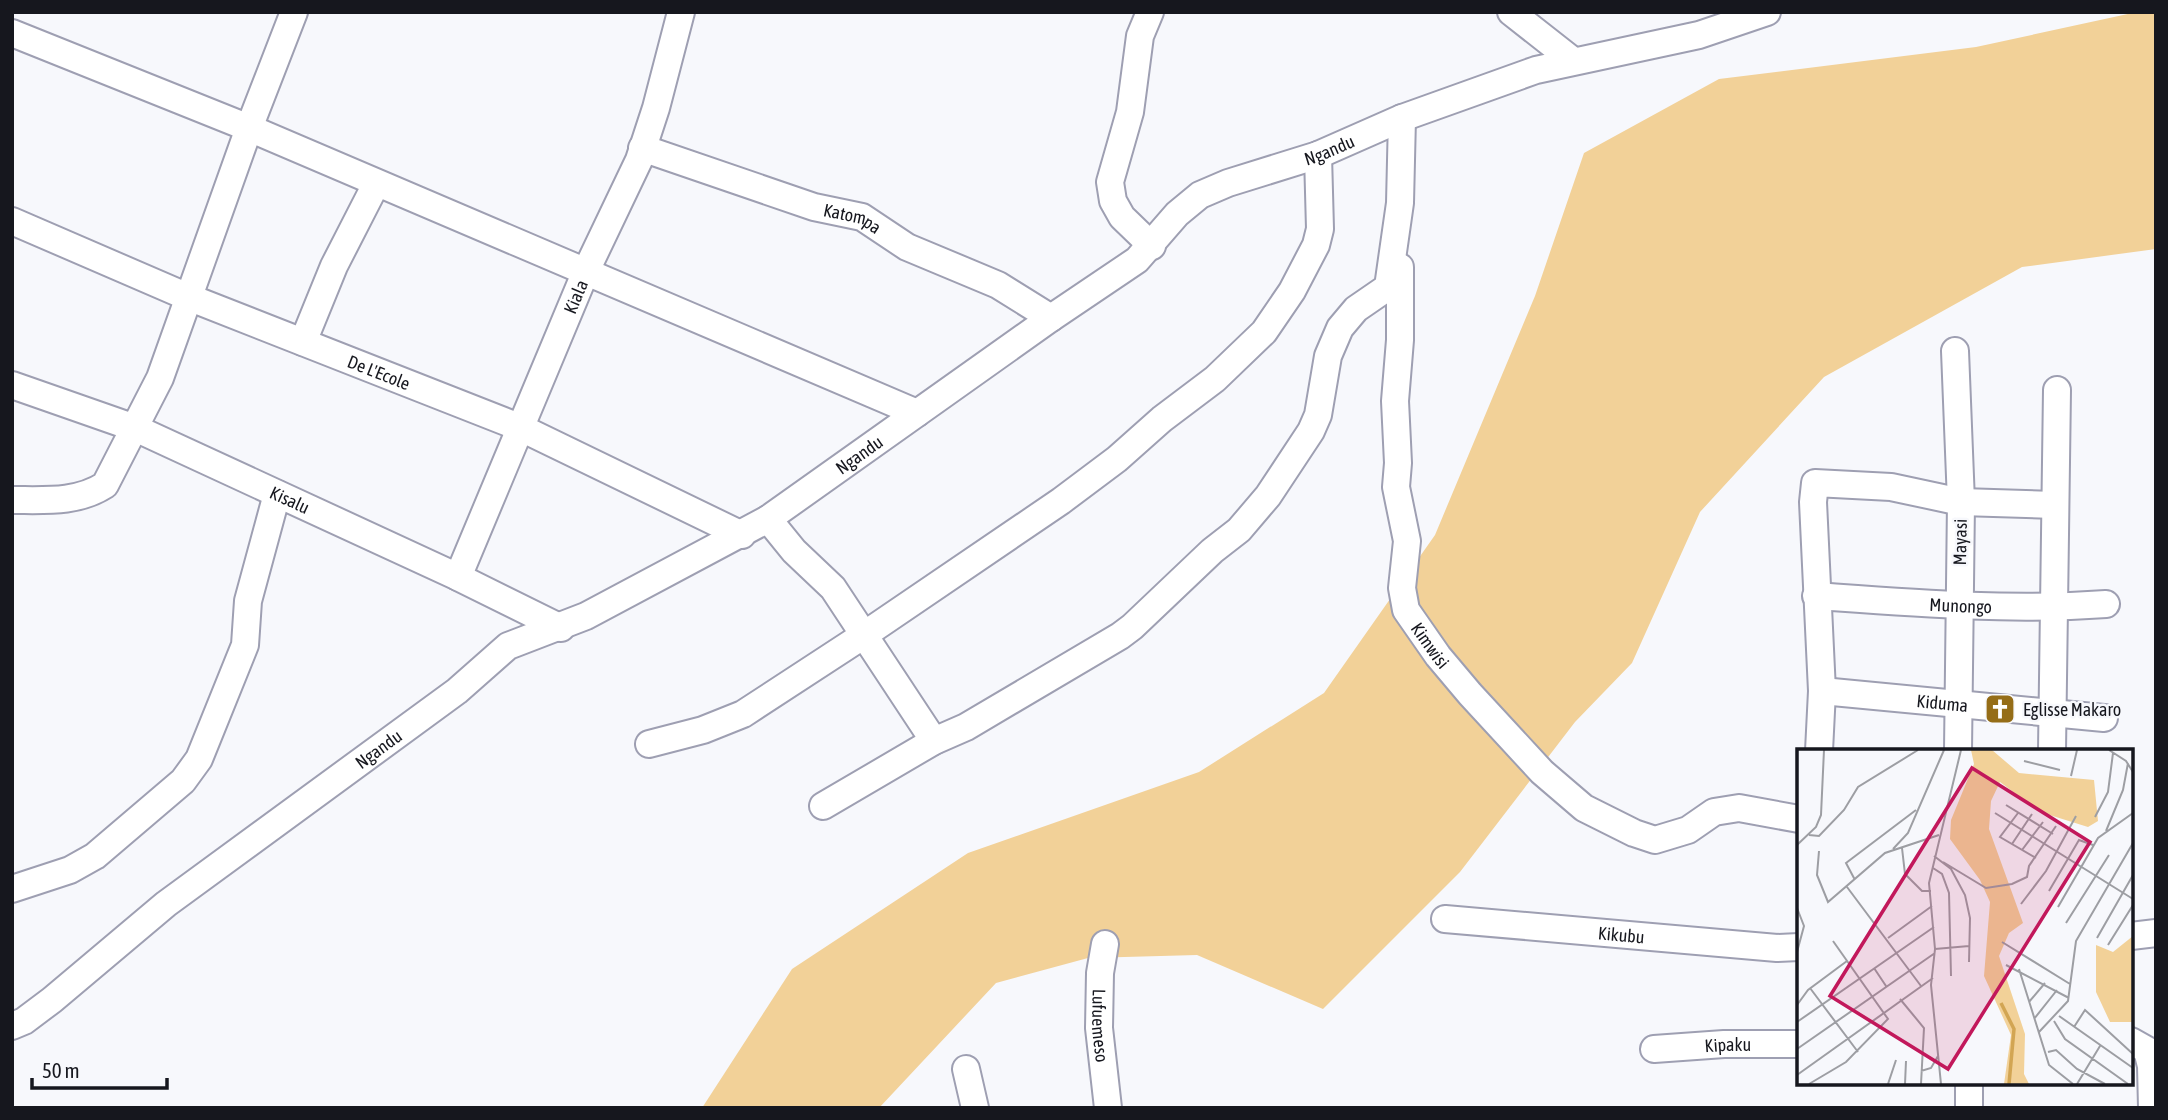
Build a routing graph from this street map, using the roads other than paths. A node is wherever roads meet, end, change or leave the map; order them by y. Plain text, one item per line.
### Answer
1 (294, 12) edge
2 (681, 12) edge
3 (1150, 12) edge
4 (1511, 12) edge
5 (1767, 12) edge
6 (12, 33) edge
7 (1572, 60) junction
8 (1402, 118) junction
9 (249, 128) junction
10 (642, 148) junction
11 (1318, 155) junction
12 (376, 184) junction
13 (1399, 203) junction
14 (12, 221) edge
15 (1152, 246) junction
16 (586, 271) junction
17 (188, 297) junction
18 (1052, 318) junction
19 (303, 342) junction
20 (1955, 351) dead end
21 (12, 386) edge
22 (2057, 390) dead end
23 (918, 413) junction
24 (519, 427) junction
25 (135, 428) junction
26 (278, 494) junction
27 (12, 500) edge
28 (1961, 502) junction
29 (2054, 505) junction
30 (768, 519) junction
31 (742, 535) junction
32 (458, 577) junction
33 (1816, 596) junction
34 (2106, 604) dead end
35 (1959, 606) junction
36 (2054, 608) junction
37 (561, 628) junction
38 (864, 635) junction
39 (1822, 691) junction
40 (1958, 704) junction
41 (2053, 713) junction
42 (2104, 718) dead end
43 (933, 741) junction
44 (649, 744) dead end
45 (1819, 749) edge
46 (1958, 749) edge
47 (2053, 749) edge
48 (823, 806) dead end
49 (1797, 819) edge
50 (12, 890) edge
51 (1445, 919) dead end
52 (2156, 933) edge
53 (2133, 936) edge
54 (1105, 944) dead end
55 (1797, 947) edge
56 (52, 1000) junction
57 (12, 1003) edge
58 (12, 1026) edge
59 (2133, 1042) edge
60 (1797, 1044) edge
61 (1654, 1049) dead end
62 (965, 1069) dead end
63 (1969, 1085) edge
64 (975, 1108) edge
65 (1108, 1108) edge
66 (1969, 1108) edge
67 (2152, 1108) edge

1 - 9 street
2 - 10 street, Kiala
3 - 15 street
4 - 7 street
5 - 7 street, Ngandu
6 - 9 street
7 - 8 street, Ngandu
8 - 11 street, Ngandu
8 - 13 street
9 - 12 street
9 - 17 street
10 - 16 street, Kiala
10 - 18 street, Katompa
11 - 15 street, Ngandu
11 - 38 street
12 - 16 street
12 - 19 street
13 - 43 street
13 - 49 street, Kimwisi
14 - 17 street, De L'Ecole
15 - 18 street, Ngandu
16 - 23 street
16 - 24 street, Kiala
17 - 19 street, De L'Ecole
17 - 25 street
18 - 23 street, Ngandu
19 - 24 street, De L'Ecole
20 - 28 street, Mayasi
21 - 25 street, Kisalu
22 - 29 street
23 - 30 street, Ngandu
24 - 31 street, De L'Ecole
24 - 32 street, Kiala
25 - 26 street, Kisalu
25 - 27 street
26 - 32 street, Kisalu
26 - 50 street
28 - 29 street
28 - 33 street, Mayasi
28 - 35 street, Mayasi
29 - 36 street
30 - 31 street, Ngandu
30 - 38 street
31 - 37 street, Ngandu
32 - 37 street, Kisalu
33 - 35 street, Munongo
33 - 39 street
34 - 36 street, Munongo
35 - 36 street, Munongo
35 - 40 street, Mayasi
36 - 41 street
37 - 56 street, Ngandu
38 - 43 street
38 - 44 street
39 - 40 street, Kiduma
39 - 45 street
40 - 41 street, Kiduma
40 - 46 street, Mayasi
41 - 42 street, Kiduma
41 - 47 street
43 - 48 street
51 - 55 street, Kikubu
52 - 53 street
54 - 65 street, Lufuemeso
56 - 57 street
56 - 58 street, Ngandu
59 - 67 street
60 - 61 street, Kipaku
62 - 64 street
63 - 66 street

